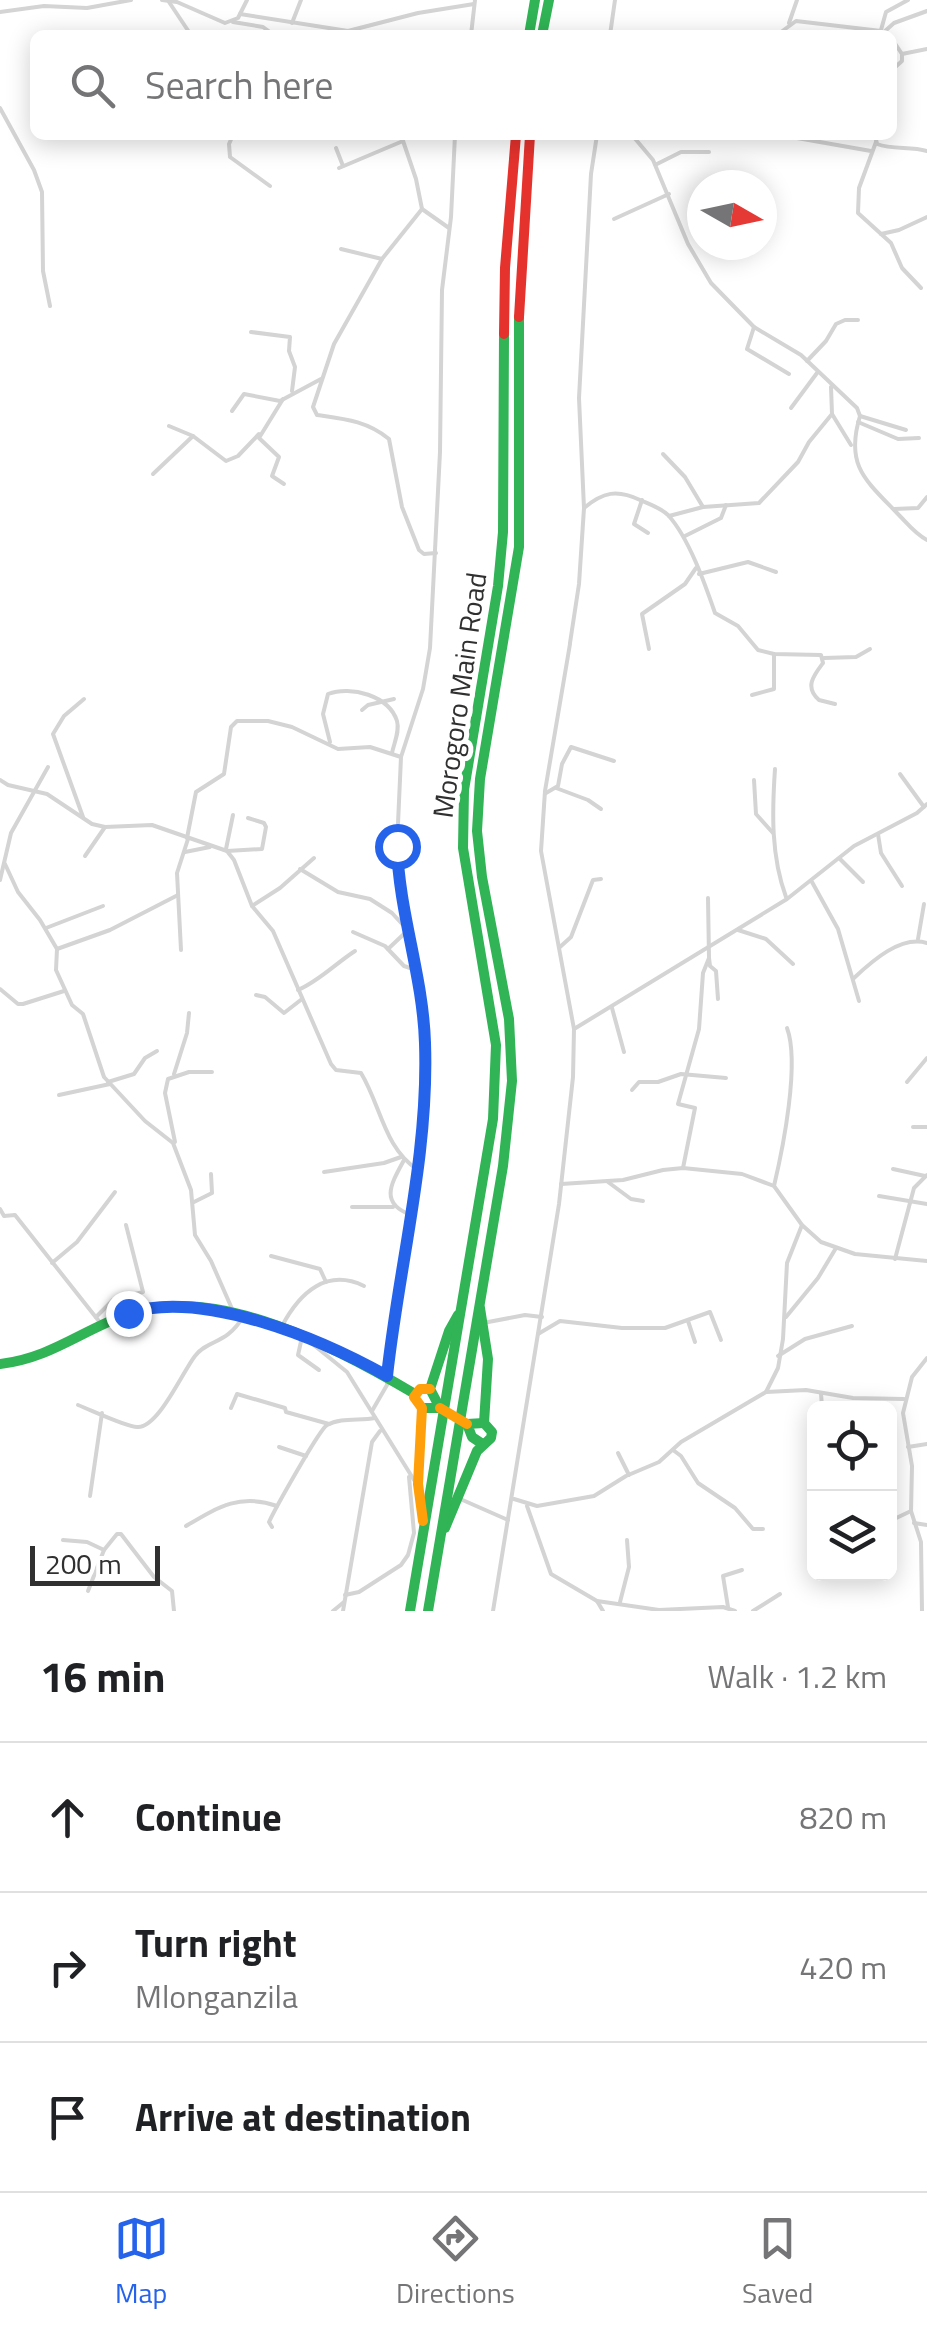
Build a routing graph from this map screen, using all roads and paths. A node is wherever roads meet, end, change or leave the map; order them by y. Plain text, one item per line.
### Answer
1 (128, 0) edge
2 (165, 0) edge
3 (247, 0) edge
4 (301, 0) edge
5 (535, 0) edge
6 (549, 0) edge
7 (614, 0) edge
8 (797, 0) edge
9 (908, 0) edge
10 (474, 2) edge
11 (927, 10) edge
12 (0, 12) edge
13 (240, 14) junction
14 (233, 22) junction
15 (789, 23) junction
16 (291, 25) junction
17 (371, 27) junction
18 (187, 30) edge
19 (266, 30) edge
20 (323, 30) edge
21 (350, 30) edge
22 (373, 30) edge
23 (471, 30) edge
24 (530, 30) edge
25 (543, 30) edge
26 (611, 30) edge
27 (782, 30) edge
28 (859, 30) edge
29 (886, 30) edge
30 (889, 30) edge
31 (897, 48) edge
32 (926, 49) edge
33 (902, 54) junction
34 (897, 66) edge
35 (0, 108) edge
36 (231, 140) edge
37 (398, 140) edge
38 (403, 140) edge
39 (454, 140) edge
40 (516, 140) edge
41 (530, 140) edge
42 (596, 140) edge
43 (636, 140) edge
44 (808, 140) edge
45 (875, 140) edge
46 (878, 140) edge
47 (336, 148) dead end
48 (871, 151) junction
49 (927, 151) edge
50 (709, 152) dead end
51 (656, 164) junction
52 (270, 186) dead end
53 (669, 194) junction
54 (422, 209) junction
55 (927, 217) edge
56 (614, 218) dead end
57 (449, 228) junction
58 (880, 234) junction
59 (341, 249) dead end
60 (382, 260) junction
61 (921, 288) dead end
62 (50, 306) dead end
63 (858, 320) dead end
64 (754, 326) junction
65 (251, 332) dead end
66 (807, 361) junction
67 (789, 374) dead end
68 (817, 374) junction
69 (321, 379) junction
70 (831, 386) junction
71 (292, 393) junction
72 (283, 399) junction
73 (791, 408) dead end
74 (232, 411) dead end
75 (832, 414) junction
76 (859, 419) junction
77 (169, 426) dead end
78 (906, 430) dead end
79 (259, 434) junction
80 (193, 436) junction
81 (918, 438) dead end
82 (854, 452) junction
83 (663, 454) dead end
84 (153, 474) dead end
85 (284, 484) dead end
86 (927, 496) edge
87 (642, 500) junction
88 (726, 505) junction
89 (703, 507) junction
90 (584, 508) junction
91 (894, 510) junction
92 (668, 516) junction
93 (648, 533) dead end
94 (682, 537) junction
95 (926, 541) edge
96 (436, 553) junction
97 (697, 571) junction
98 (776, 572) dead end
99 (649, 649) dead end
100 (870, 649) dead end
101 (774, 654) junction
102 (824, 658) junction
103 (752, 694) dead end
104 (84, 699) dead end
105 (394, 699) dead end
106 (380, 702) junction
107 (835, 704) dead end
108 (362, 710) dead end
109 (412, 726) junction
110 (397, 734) junction
111 (330, 742) junction
112 (392, 754) junction
113 (401, 757) junction
114 (614, 761) dead end
115 (48, 767) dead end
116 (775, 769) dead end
117 (900, 774) dead end
118 (0, 780) edge
119 (754, 780) dead end
120 (556, 788) junction
121 (33, 792) junction
122 (546, 793) junction
123 (925, 805) edge
124 (601, 809) dead end
125 (233, 815) dead end
126 (83, 816) junction
127 (248, 818) dead end
128 (105, 826) junction
129 (773, 833) junction
130 (878, 834) junction
131 (187, 838) junction
132 (215, 846) junction
133 (226, 851) junction
134 (182, 853) junction
135 (85, 856) dead end
136 (314, 858) dead end
137 (840, 859) junction
138 (5, 864) junction
139 (300, 869) junction
140 (600, 879) dead end
141 (0, 880) edge
142 (812, 882) junction
143 (864, 882) dead end
144 (902, 886) dead end
145 (178, 895) junction
146 (708, 898) dead end
147 (786, 900) junction
148 (924, 904) dead end
149 (103, 906) dead end
150 (252, 906) junction
151 (46, 928) junction
152 (406, 929) junction
153 (738, 930) junction
154 (353, 932) dead end
155 (918, 940) junction
156 (927, 943) edge
157 (560, 948) junction
158 (709, 948) junction
159 (57, 949) junction
160 (388, 949) junction
161 (180, 950) dead end
162 (355, 951) dead end
163 (709, 958) junction
164 (793, 964) dead end
165 (416, 970) junction
166 (852, 979) junction
167 (0, 989) edge
168 (64, 990) junction
169 (298, 990) junction
170 (256, 995) dead end
171 (718, 999) dead end
172 (302, 1000) junction
173 (859, 1001) dead end
174 (612, 1008) junction
175 (189, 1013) dead end
176 (787, 1028) dead end
177 (574, 1029) junction
178 (157, 1052) dead end
179 (624, 1052) dead end
180 (927, 1058) edge
181 (212, 1072) dead end
182 (686, 1074) junction
183 (171, 1077) junction
184 (726, 1078) dead end
185 (907, 1082) dead end
186 (109, 1083) junction
187 (632, 1090) dead end
188 (58, 1095) dead end
189 (927, 1127) edge
190 (913, 1128) dead end
191 (177, 1152) junction
192 (402, 1159) junction
193 (683, 1168) junction
194 (893, 1169) dead end
195 (418, 1170) junction
196 (324, 1172) dead end
197 (211, 1174) dead end
198 (926, 1176) edge
199 (608, 1182) junction
200 (561, 1184) junction
201 (774, 1186) junction
202 (114, 1192) dead end
203 (879, 1196) dead end
204 (909, 1200) junction
205 (643, 1201) dead end
206 (194, 1202) junction
207 (927, 1204) edge
208 (352, 1207) dead end
209 (393, 1207) junction
210 (0, 1210) edge
211 (410, 1215) junction
212 (126, 1225) dead end
213 (802, 1225) junction
214 (836, 1248) junction
215 (270, 1256) dead end
216 (896, 1260) junction
217 (927, 1261) edge
218 (52, 1263) junction
219 (326, 1282) junction
220 (364, 1286) dead end
221 (479, 1302) junction
222 (463, 1308) junction
223 (239, 1316) junction
224 (542, 1317) junction
225 (786, 1318) junction
226 (100, 1322) junction
227 (688, 1322) junction
228 (483, 1323) junction
229 (852, 1326) dead end
230 (280, 1330) junction
231 (538, 1334) junction
232 (303, 1336) junction
233 (722, 1340) dead end
234 (695, 1342) dead end
235 (778, 1356) junction
236 (927, 1358) edge
237 (0, 1364) edge
238 (320, 1370) dead end
239 (387, 1376) junction
240 (430, 1389) junction
241 (766, 1392) junction
242 (821, 1392) junction
243 (415, 1394) junction
244 (904, 1399) junction
245 (822, 1401) edge
246 (78, 1405) dead end
247 (231, 1408) dead end
248 (422, 1408) junction
249 (440, 1408) junction
250 (372, 1411) junction
251 (102, 1413) junction
252 (375, 1418) junction
253 (484, 1423) junction
254 (329, 1424) junction
255 (468, 1424) junction
256 (381, 1428) junction
257 (481, 1443) junction
258 (927, 1444) edge
259 (278, 1447) dead end
260 (908, 1447) junction
261 (672, 1450) junction
262 (618, 1454) dead end
263 (306, 1456) junction
264 (408, 1473) junction
265 (629, 1475) junction
266 (418, 1484) junction
267 (90, 1496) dead end
268 (458, 1498) junction
269 (512, 1498) junction
270 (276, 1506) junction
271 (527, 1506) junction
272 (911, 1511) junction
273 (897, 1518) edge
274 (508, 1520) junction
275 (914, 1524) junction
276 (927, 1525) edge
277 (186, 1526) dead end
278 (272, 1527) dead end
279 (762, 1529) dead end
280 (63, 1540) dead end
281 (627, 1540) dead end
282 (423, 1542) junction
283 (439, 1542) junction
284 (104, 1550) junction
285 (742, 1570) dead end
286 (88, 1591) dead end
287 (780, 1594) dead end
288 (345, 1595) junction
289 (597, 1601) junction
290 (344, 1602) junction
291 (620, 1602) junction
292 (728, 1608) junction
293 (174, 1611) edge
294 (333, 1611) edge
295 (343, 1611) edge
296 (410, 1611) edge
297 (428, 1611) edge
298 (493, 1611) edge
299 (603, 1611) edge
300 (735, 1611) edge
301 (754, 1611) edge
302 (922, 1611) edge

1 - 12 street
2 - 14 street
2 - 18 street
3 - 13 street
4 - 16 street
5 - 24 main road
6 - 25 main road
7 - 26 street
8 - 15 street
9 - 29 street
10 - 17 street
10 - 23 street
11 - 30 street
13 - 14 street
13 - 16 street
14 - 19 street
15 - 27 street
15 - 28 street
16 - 20 street
17 - 21 street
17 - 22 street
31 - 33 street
32 - 33 street
33 - 34 street
35 - 62 street
36 - 52 street
37 - 47 street
38 - 54 street
39 - 57 street
40 - 222 main road, Morogoro Main Road
41 - 221 main road, Morogoro Main Road
42 - 90 street
43 - 51 street
44 - 48 street
45 - 48 street
46 - 49 street
48 - 58 street
50 - 51 street
51 - 53 street
53 - 56 street
53 - 64 street
54 - 57 street
54 - 60 street
55 - 58 street
57 - 96 street
58 - 61 street
59 - 60 street
60 - 69 street
63 - 66 street
64 - 66 street
64 - 67 street
65 - 71 street
66 - 68 street
68 - 70 street
68 - 73 street
69 - 71 street
69 - 96 street
70 - 75 street
70 - 76 street
71 - 72 street
72 - 74 street
72 - 79 street
75 - 82 street
75 - 88 street
76 - 78 street
76 - 81 street
76 - 82 street
77 - 80 street
79 - 80 street
79 - 85 street
80 - 84 street
82 - 91 street
83 - 89 street
86 - 91 street
87 - 90 street
87 - 92 street
87 - 93 street
88 - 89 street
88 - 94 street
89 - 92 street
90 - 122 street
91 - 95 street
92 - 94 street
94 - 97 street
96 - 109 street
97 - 98 street
97 - 99 street
97 - 101 street
100 - 102 street
101 - 102 street
101 - 103 street
102 - 107 street
104 - 126 street
105 - 106 street
106 - 108 street
106 - 110 street
106 - 111 street
109 - 110 street
109 - 113 street
110 - 112 street
111 - 112 street
111 - 131 street
112 - 113 street
113 - 152 street
114 - 120 street
115 - 121 street
116 - 129 street
117 - 123 street
118 - 121 street
119 - 129 street
120 - 122 street
120 - 124 street
121 - 126 street
121 - 138 street
122 - 157 street
123 - 130 street
125 - 133 street
126 - 128 street
127 - 133 street
128 - 131 street
128 - 135 street
129 - 147 street
130 - 137 street
130 - 144 street
131 - 132 street
131 - 134 street
132 - 133 street
132 - 134 street
133 - 150 street
134 - 145 street
136 - 139 street
137 - 142 street
137 - 143 street
138 - 141 street
138 - 151 street
139 - 150 street
139 - 152 street
140 - 157 street
142 - 147 street
142 - 166 street
145 - 159 street
145 - 161 street
146 - 158 street
147 - 153 street
148 - 155 street
149 - 151 street
150 - 169 street
151 - 159 street
152 - 160 street
152 - 165 street
153 - 158 street
153 - 164 street
154 - 160 street
155 - 156 street
155 - 166 street
157 - 177 street
158 - 163 street
158 - 174 street
159 - 168 street
160 - 165 street
162 - 169 street
163 - 171 street
163 - 182 street
165 - 195 street
166 - 173 street
167 - 168 street
168 - 186 street
169 - 172 street
170 - 172 street
172 - 192 street
174 - 177 street
174 - 179 street
175 - 183 street
176 - 201 street
177 - 200 street
178 - 186 street
180 - 185 street
181 - 183 street
182 - 184 street
182 - 187 street
182 - 193 street
183 - 191 street
186 - 188 street
186 - 191 street
189 - 190 street
191 - 206 street
192 - 195 street
192 - 196 street
192 - 209 street
193 - 199 street
193 - 201 street
194 - 198 street
195 - 211 street
197 - 206 street
198 - 204 street
199 - 200 street
199 - 205 street
200 - 224 street
201 - 213 street
202 - 218 street
203 - 204 street
204 - 207 street
204 - 216 street
206 - 223 street
208 - 209 street
209 - 211 street
210 - 218 street
211 - 239 street
212 - 226 street
213 - 214 street
213 - 225 street
214 - 216 street
214 - 225 street
215 - 219 street
216 - 217 street
218 - 226 street
219 - 220 street
219 - 230 street
221 - 228 main road
221 - 283 main road, Morogoro Main Road
222 - 240 main road
222 - 282 main road, Morogoro Main Road
223 - 226 main road
223 - 230 main road
223 - 251 street
224 - 228 street
224 - 231 street
225 - 235 street
226 - 237 main road
227 - 231 street
227 - 233 street
227 - 234 street
228 - 253 main road
229 - 235 street
230 - 232 main road
231 - 269 street
232 - 238 street
232 - 239 main road
232 - 250 street
235 - 241 street
236 - 244 street
239 - 243 main road
239 - 250 street
240 - 243 main road
240 - 249 main road
241 - 242 street
241 - 261 street
242 - 244 street
242 - 245 street
243 - 248 main road
244 - 260 street
246 - 251 street
247 - 254 street
248 - 249 main road
248 - 266 main road
249 - 255 main road, bridge
250 - 252 street
251 - 267 street
252 - 254 street
252 - 256 street
253 - 255 main road
253 - 257 main road
254 - 263 street
255 - 257 main road
256 - 264 street
256 - 288 street
257 - 268 main road
258 - 260 street
259 - 263 street
260 - 272 street
261 - 265 street
261 - 279 street
262 - 265 street
263 - 270 street
264 - 266 street
264 - 288 street
265 - 271 street
266 - 282 main road
268 - 274 street
268 - 283 main road
269 - 271 street
269 - 274 street
270 - 277 street
270 - 278 street
271 - 289 street
272 - 273 street
272 - 275 street
274 - 298 street
275 - 276 street
275 - 302 street
280 - 284 street
281 - 291 street
282 - 296 main road, Morogoro Main Road
283 - 297 main road, Morogoro Main Road
284 - 286 street
284 - 293 street
285 - 292 street
287 - 301 street
288 - 290 street
289 - 291 street
289 - 299 street
290 - 294 street
290 - 295 street
291 - 292 street
292 - 300 street

